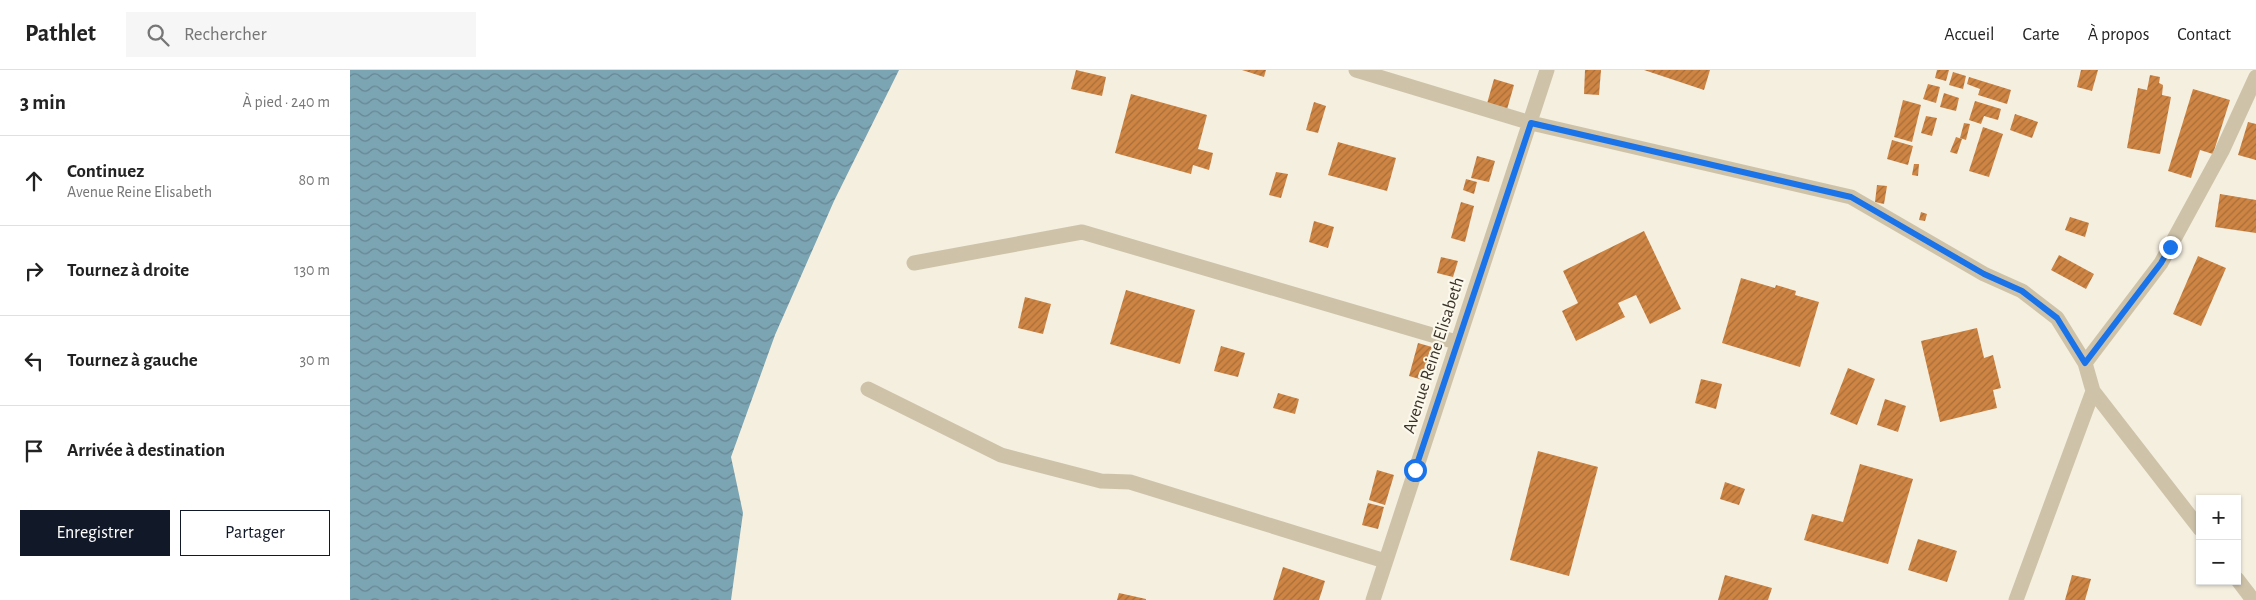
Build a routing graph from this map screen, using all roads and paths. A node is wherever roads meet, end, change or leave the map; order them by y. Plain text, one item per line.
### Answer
1 (1356, 70) edge
2 (1547, 70) edge
3 (2256, 77) edge
4 (1531, 123) junction
5 (914, 263) dead end
6 (1456, 342) junction
7 (2085, 363) junction
8 (868, 389) dead end
9 (2093, 391) junction
10 (2196, 524) edge
11 (1385, 562) junction
12 (2241, 584) edge
13 (1372, 600) edge
14 (2016, 600) edge
15 (2253, 600) edge

1 - 4 street
2 - 4 street, Avenue Reine Elisabeth
3 - 7 street
4 - 6 street, Avenue Reine Elisabeth
4 - 7 street
5 - 6 street
6 - 11 street, Avenue Reine Elisabeth
7 - 9 street
8 - 11 street
9 - 10 street
9 - 14 street
11 - 13 street, Avenue Reine Elisabeth
12 - 15 street

